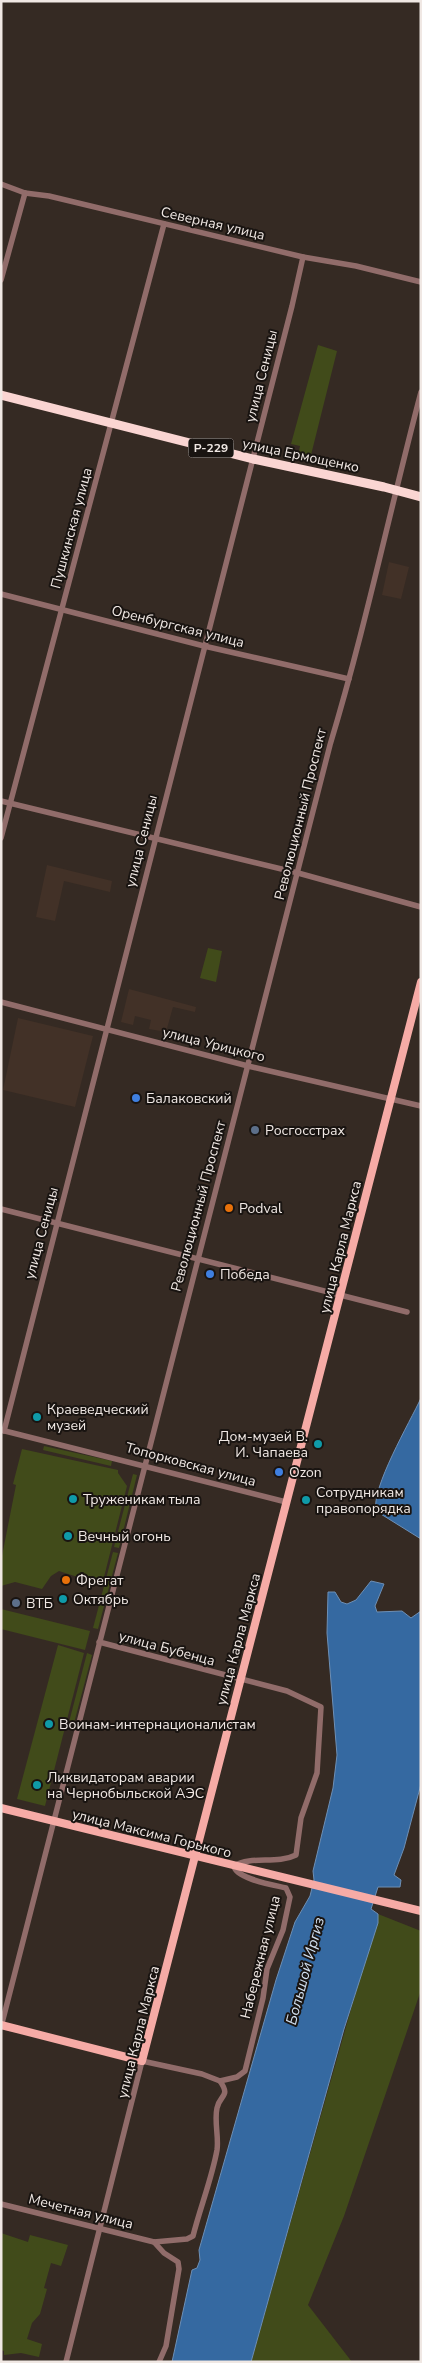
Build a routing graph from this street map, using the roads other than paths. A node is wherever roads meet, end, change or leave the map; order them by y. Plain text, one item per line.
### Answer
1 (1, 184) edge
2 (25, 193) junction
3 (164, 224) junction
4 (303, 257) junction
5 (1, 280) edge
6 (421, 282) edge
7 (421, 392) edge
8 (1, 396) edge
9 (112, 423) junction
10 (253, 459) junction
11 (395, 490) junction
12 (421, 498) edge
13 (1, 594) edge
14 (62, 610) junction
15 (204, 646) junction
16 (350, 679) junction
17 (1, 801) edge
18 (11, 804) junction
19 (1, 838) edge
20 (154, 840) junction
21 (298, 873) junction
22 (421, 907) edge
23 (421, 982) edge
24 (1, 1002) edge
25 (107, 1028) junction
26 (248, 1066) junction
27 (390, 1099) junction
28 (421, 1106) edge
29 (1, 1209) edge
30 (56, 1224) junction
31 (198, 1260) junction
32 (341, 1296) junction
33 (407, 1312) dead end
34 (2, 1430) edge
35 (144, 1464) junction
36 (286, 1502) junction
37 (99, 1642) junction
38 (240, 1680) junction
39 (1, 1808) edge
40 (54, 1821) junction
41 (195, 1857) junction
42 (234, 1866) junction
43 (421, 1912) edge
44 (1, 2026) edge
45 (142, 2061) junction
46 (220, 2081) junction
47 (1, 2204) edge
48 (99, 2228) junction
49 (154, 2242) junction
50 (66, 2362) edge
51 (159, 2362) edge

1 - 2 street, Северная улица
2 - 3 street, Северная улица
2 - 5 street
3 - 4 street, Северная улица
3 - 9 street, Пушкинская улица
4 - 6 street, Северная улица
4 - 10 street, улица Сеницы
7 - 11 street, Революционный Проспект
8 - 9 highway, улица Ермощенко / Р-229
9 - 10 highway, улица Ермощенко / Р-229
9 - 14 street, Пушкинская улица
10 - 11 highway, улица Ермощенко / Р-229
10 - 15 street, улица Сеницы
11 - 12 highway, улица Ермощенко / Р-229
11 - 16 street, Революционный Проспект
13 - 14 street, Оренбургская улица
14 - 15 street, Оренбургская улица
14 - 18 street, Пушкинская улица
15 - 16 street, Оренбургская улица
15 - 20 street, улица Сеницы
16 - 21 street, Революционный Проспект
17 - 18 street
18 - 19 street, Пушкинская улица
18 - 20 street
20 - 21 street
20 - 25 street, улица Сеницы
21 - 22 street
21 - 26 street, Революционный Проспект
23 - 27 main road, улица Карла Маркса
24 - 25 street, улица Урицкого
25 - 26 street, улица Урицкого
25 - 30 street, улица Сеницы
26 - 27 street, улица Урицкого
26 - 31 street, Революционный Проспект
27 - 28 street, улица Урицкого
27 - 32 main road, улица Карла Маркса
29 - 30 street
30 - 31 street
30 - 34 street, улица Сеницы
31 - 32 street
31 - 35 street, Революционный Проспект
32 - 33 street
32 - 36 main road, улица Карла Маркса
34 - 35 street, Топорковская улица
35 - 36 street, Топорковская улица
35 - 37 street, Революционный Проспект
36 - 38 main road, улица Карла Маркса
37 - 38 street, улица Бубенца
37 - 40 street, Революционный Проспект
38 - 41 main road, улица Карла Маркса
38 - 42 street, улица Бубенца
39 - 40 main road, улица Максима Горького
40 - 41 main road, улица Максима Горького
40 - 44 street, Революционный Проспект
41 - 42 main road, улица Максима Горького
41 - 45 main road, улица Карла Маркса
42 - 43 main road, улица Максима Горького
42 - 46 street, Набережная улица
44 - 45 main road
45 - 46 street
45 - 48 street, улица Карла Маркса
46 - 49 street
47 - 48 street, Мечетная улица
48 - 49 street, Мечетная улица
48 - 50 street, улица Карла Маркса
49 - 51 street

